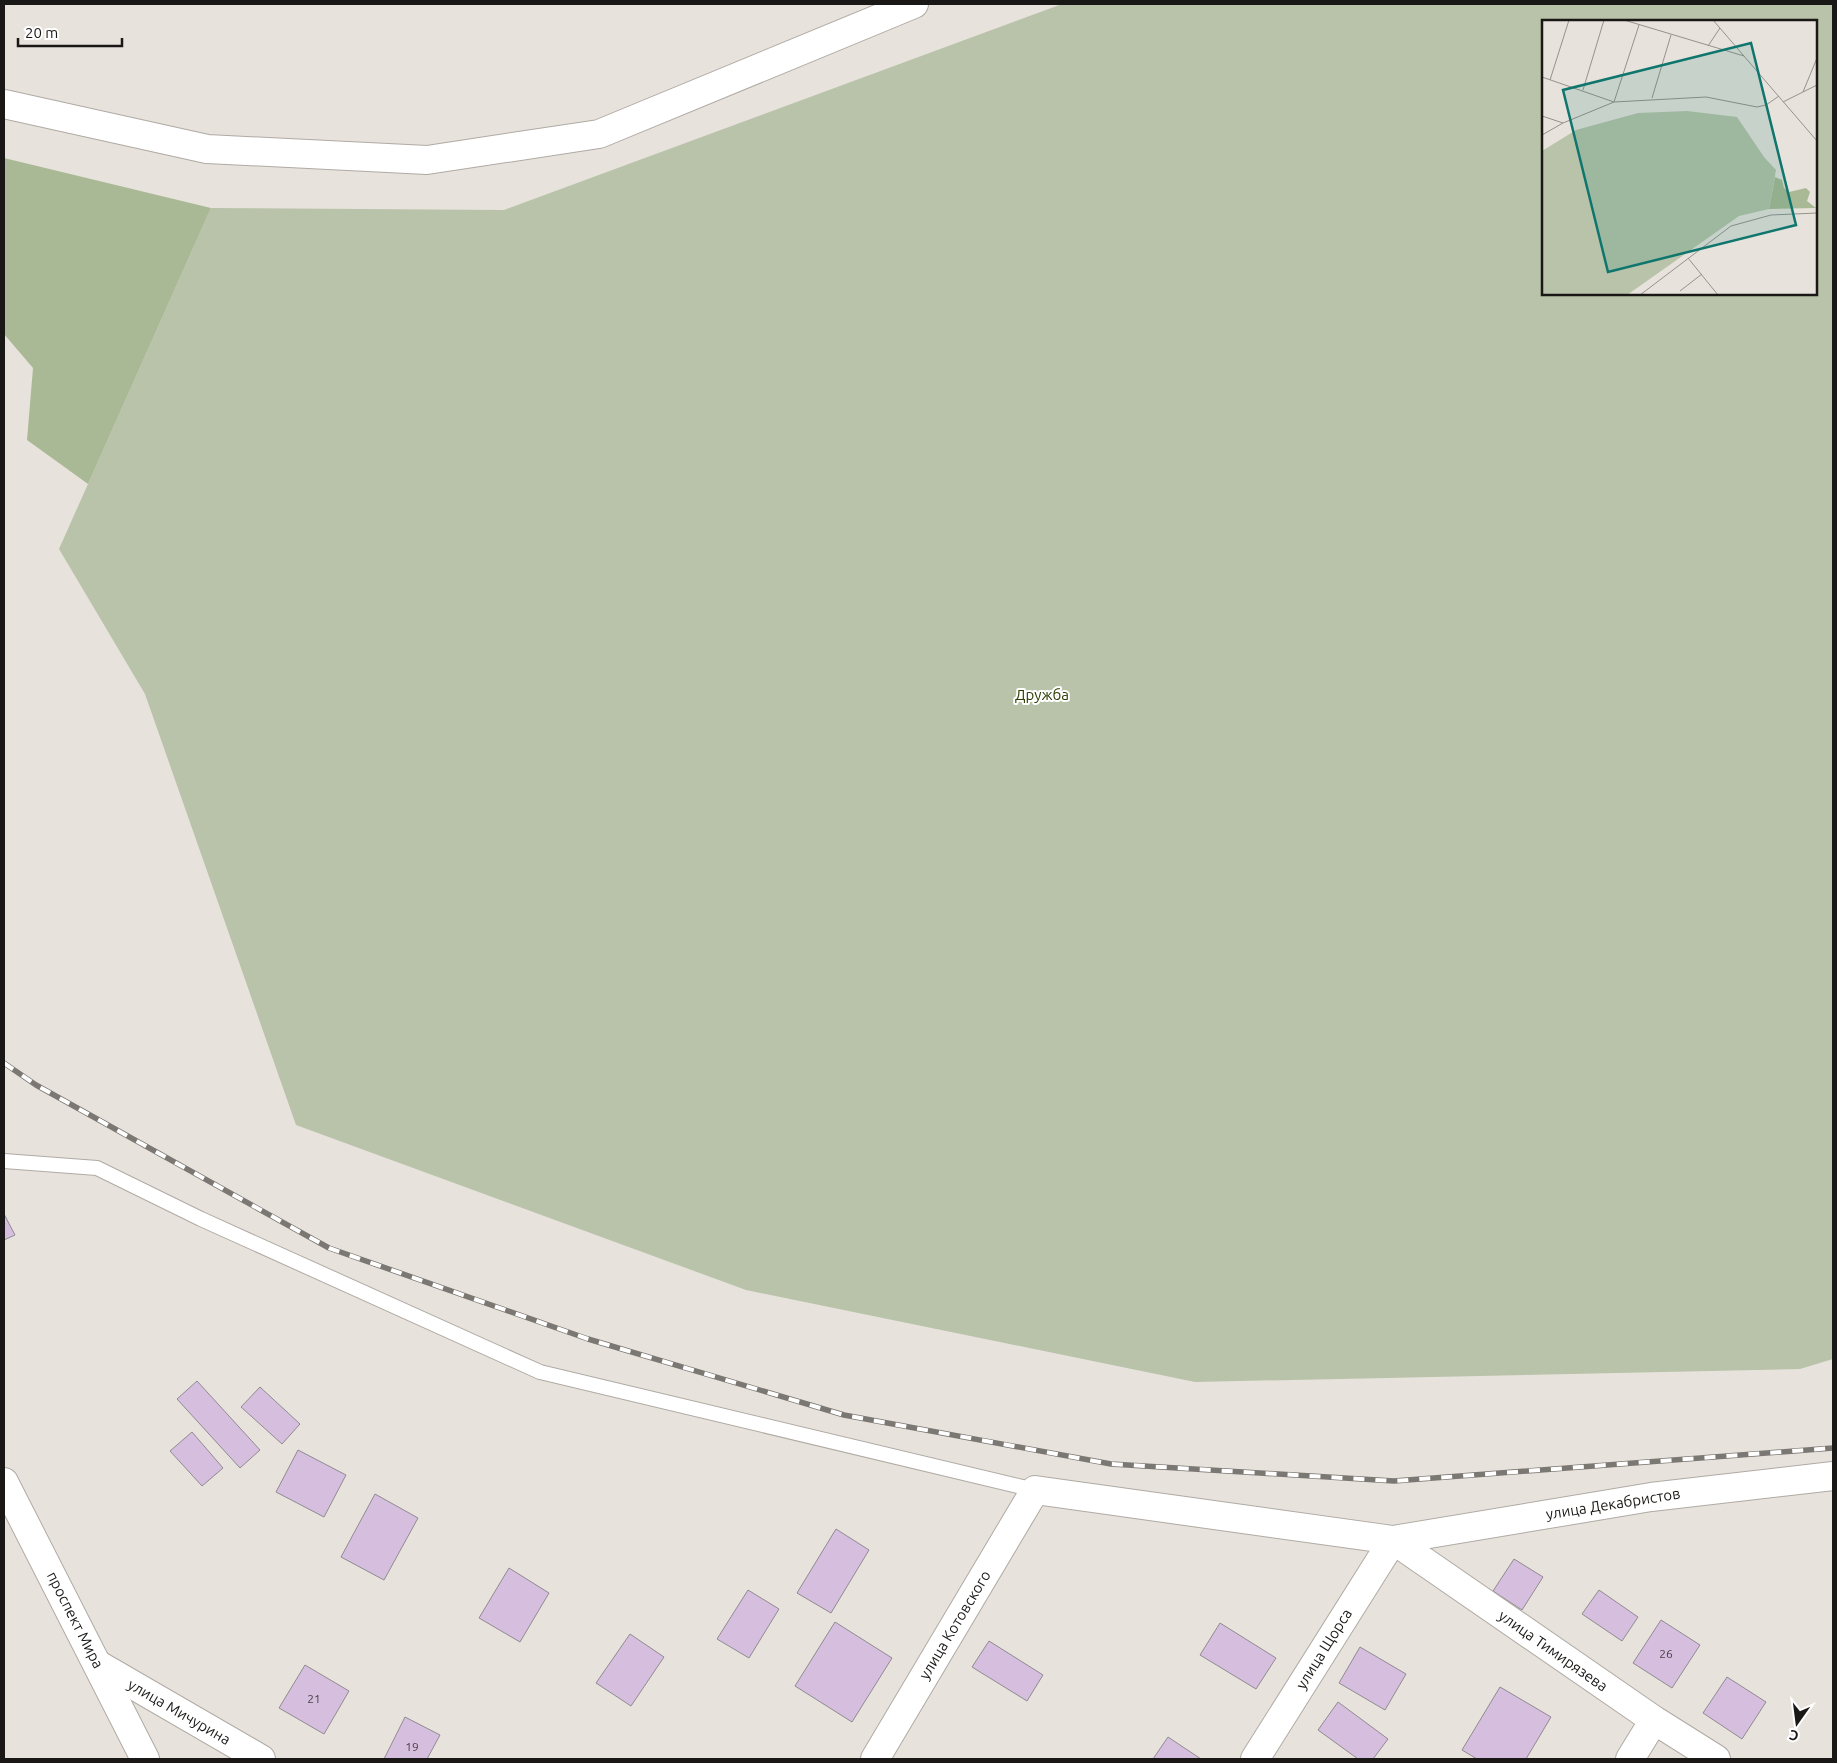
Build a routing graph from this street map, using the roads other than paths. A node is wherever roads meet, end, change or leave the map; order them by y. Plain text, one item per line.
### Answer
1 (914, 4) edge
2 (4, 104) edge
3 (4, 1162) edge
4 (1833, 1476) edge
5 (4, 1482) edge
6 (1035, 1490) junction
7 (1393, 1540) junction
8 (97, 1664) junction
9 (1654, 1720) junction
10 (145, 1759) edge
11 (260, 1759) edge
12 (875, 1759) edge
13 (1256, 1759) edge
14 (1630, 1759) edge
15 (1716, 1759) edge

1 - 2 street
3 - 6 lane
4 - 7 street, улица Декабристов
5 - 8 street, проспект Мира
6 - 7 street
6 - 12 street, улица Котовского
7 - 9 street, улица Тимирязева
7 - 13 street, улица Щорса
8 - 10 street, проспект Мира
8 - 11 street, улица Мичурина
9 - 14 street
9 - 15 street, улица Тимирязева

